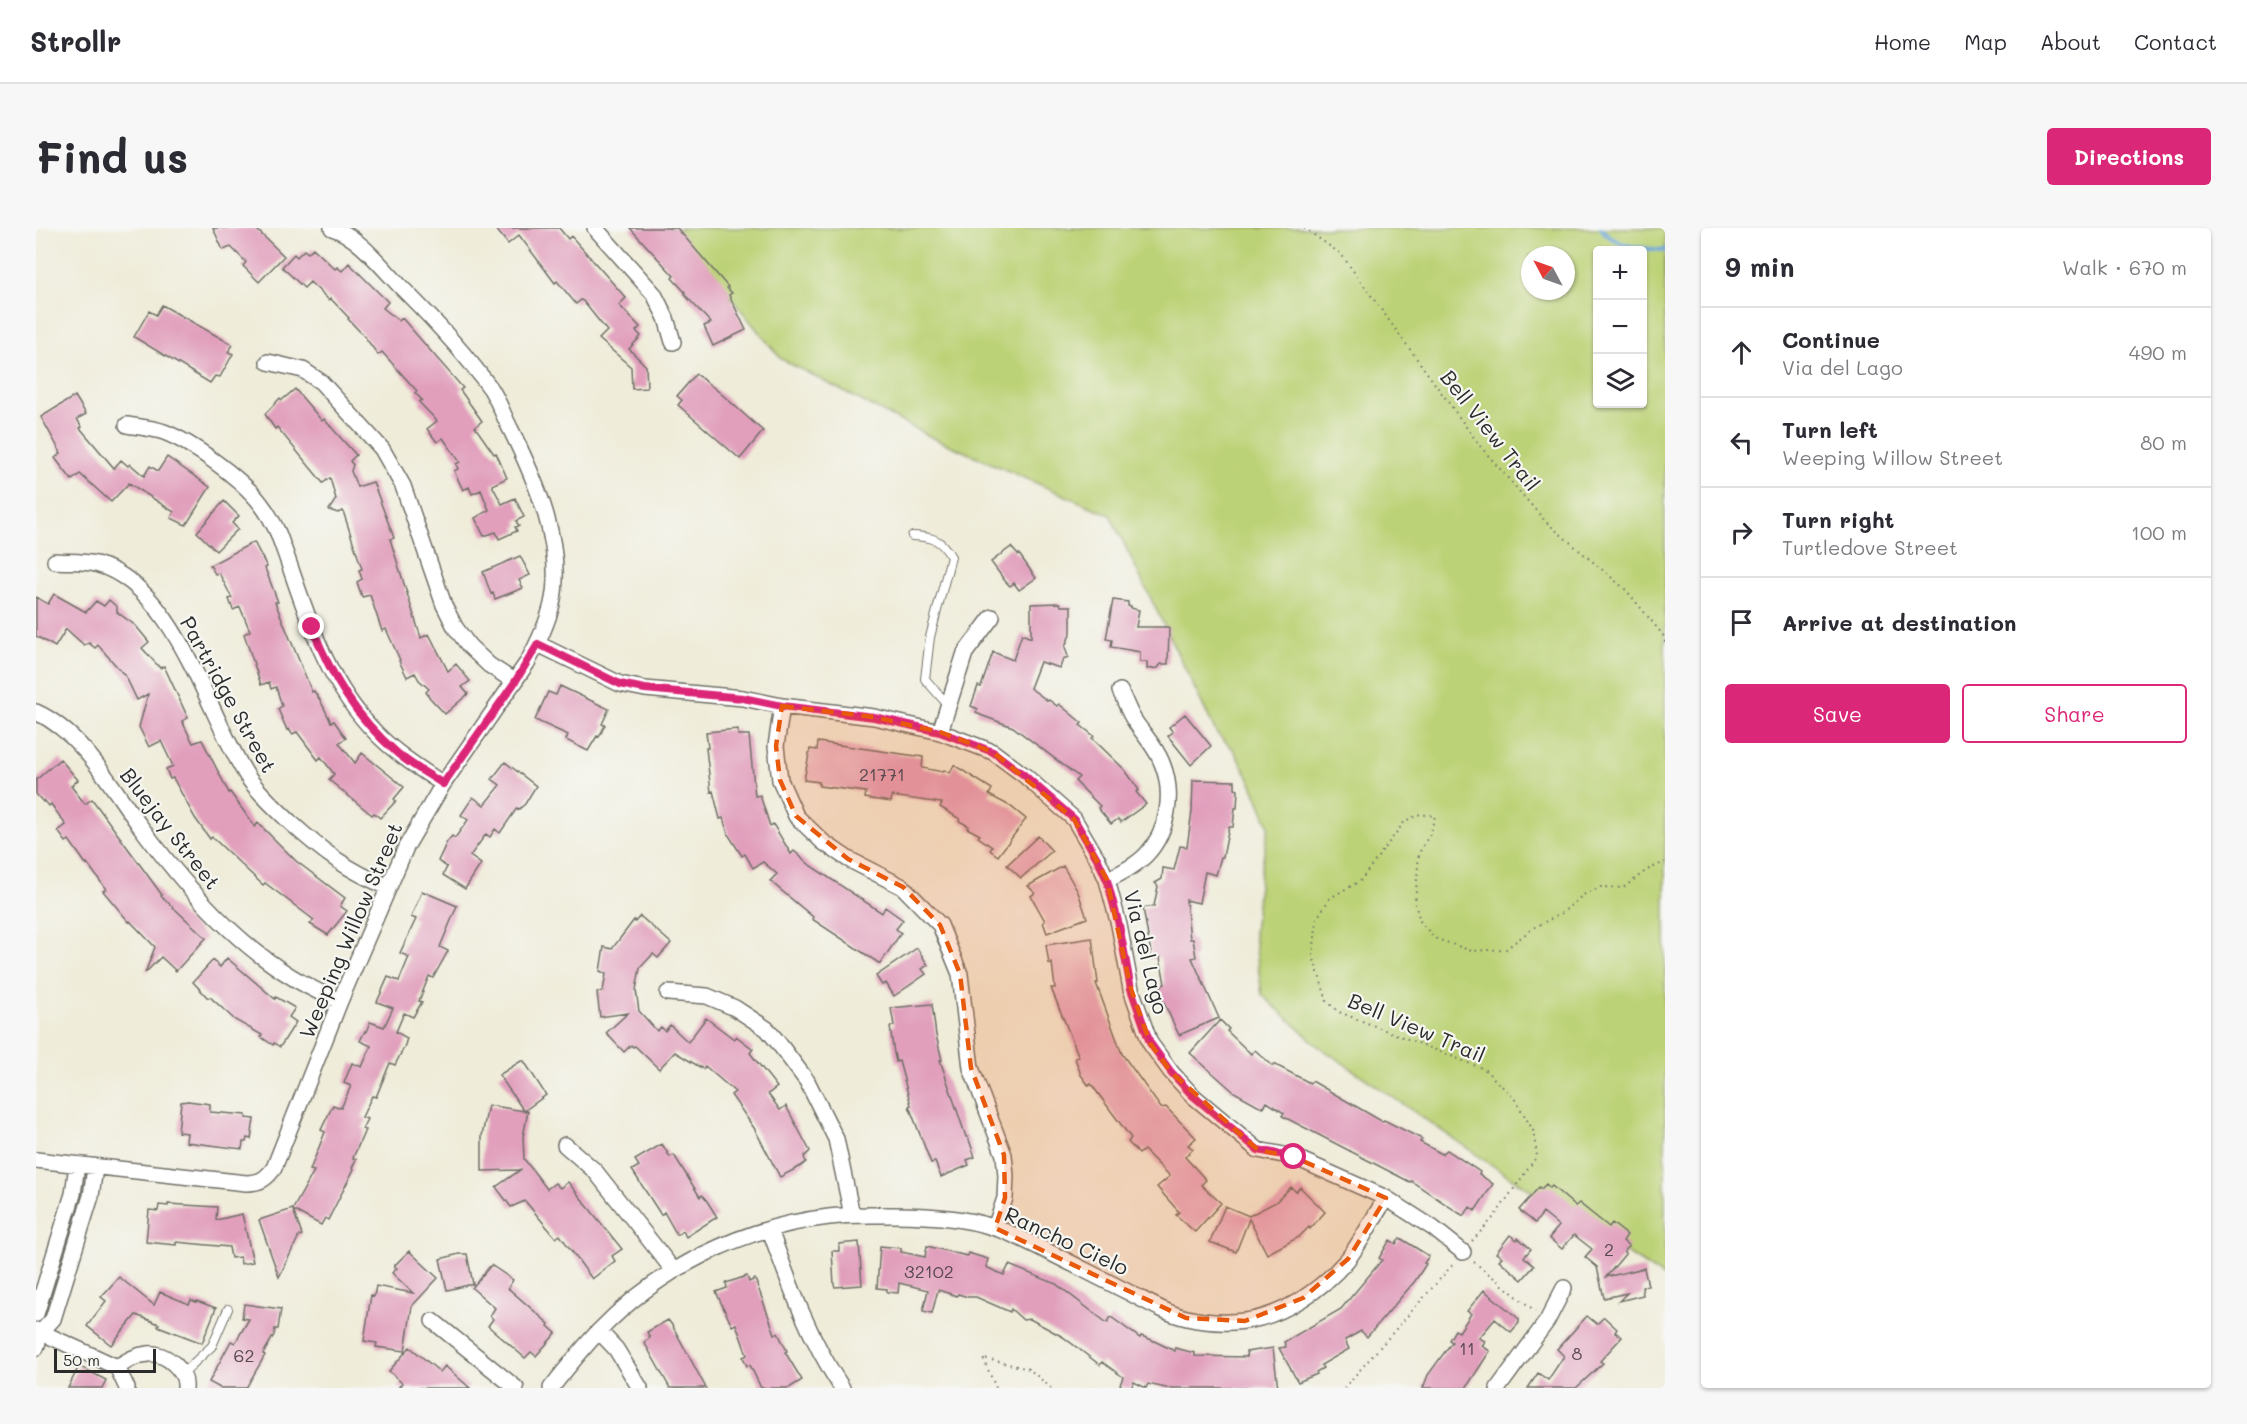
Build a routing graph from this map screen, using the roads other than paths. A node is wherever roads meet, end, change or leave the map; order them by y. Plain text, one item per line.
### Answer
1 (332, 228) edge
2 (595, 228) edge
3 (673, 342) dead end
4 (268, 362) dead end
5 (127, 425) dead end
6 (912, 536) dead end
7 (55, 561) dead end
8 (992, 617) dead end
9 (538, 644) junction
10 (515, 682) junction
11 (1120, 691) dead end
12 (948, 705) junction
13 (782, 706) junction
14 (36, 712) edge
15 (940, 732) junction
16 (443, 784) junction
17 (1107, 880) junction
18 (388, 887) junction
19 (668, 993) dead end
20 (340, 1001) junction
21 (565, 1145) dead end
22 (36, 1160) edge
23 (77, 1165) junction
24 (95, 1168) junction
25 (1386, 1198) junction
26 (852, 1215) junction
27 (64, 1226) junction
28 (995, 1228) junction
29 (81, 1229) junction
30 (770, 1230) junction
31 (1463, 1252) road end
32 (674, 1271) junction
33 (1564, 1288) dead end
34 (228, 1309) dead end
35 (433, 1321) dead end
36 (37, 1323) edge
37 (599, 1331) junction
38 (36, 1348) edge
39 (117, 1367) junction
40 (184, 1381) edge
41 (127, 1388) edge
42 (516, 1388) edge
43 (551, 1388) edge
44 (640, 1388) edge
45 (842, 1388) edge
46 (1498, 1388) edge

1 - 9 street, Weeping Willow Street
2 - 3 street
4 - 10 street
5 - 16 street
6 - 12 lane
7 - 18 street, Partridge Street
8 - 12 street
9 - 10 street, Weeping Willow Street
9 - 13 street, Via del Lago
10 - 16 street, Weeping Willow Street
11 - 17 street
12 - 15 street
13 - 15 street, Via del Lago
13 - 28 street
14 - 20 street, Bluejay Street
15 - 17 street, Via del Lago
16 - 18 street, Weeping Willow Street
17 - 25 street, Via del Lago
18 - 20 street, Weeping Willow Street
19 - 26 street
20 - 24 street, Weeping Willow Street
21 - 32 street
22 - 23 street
23 - 24 street
23 - 27 street
24 - 29 street
25 - 28 street, Rancho Cielo
25 - 31 street, Via del Lago
26 - 28 street, Rancho Cielo
26 - 30 street, Rancho Cielo
27 - 29 street
27 - 36 street
29 - 36 street
30 - 32 street, Rancho Cielo
30 - 45 street
32 - 37 street, Rancho Cielo
33 - 46 street
34 - 40 lane
35 - 42 street
36 - 38 street
36 - 39 street
37 - 43 street, Rancho Cielo
37 - 44 street
39 - 40 street
39 - 41 street

